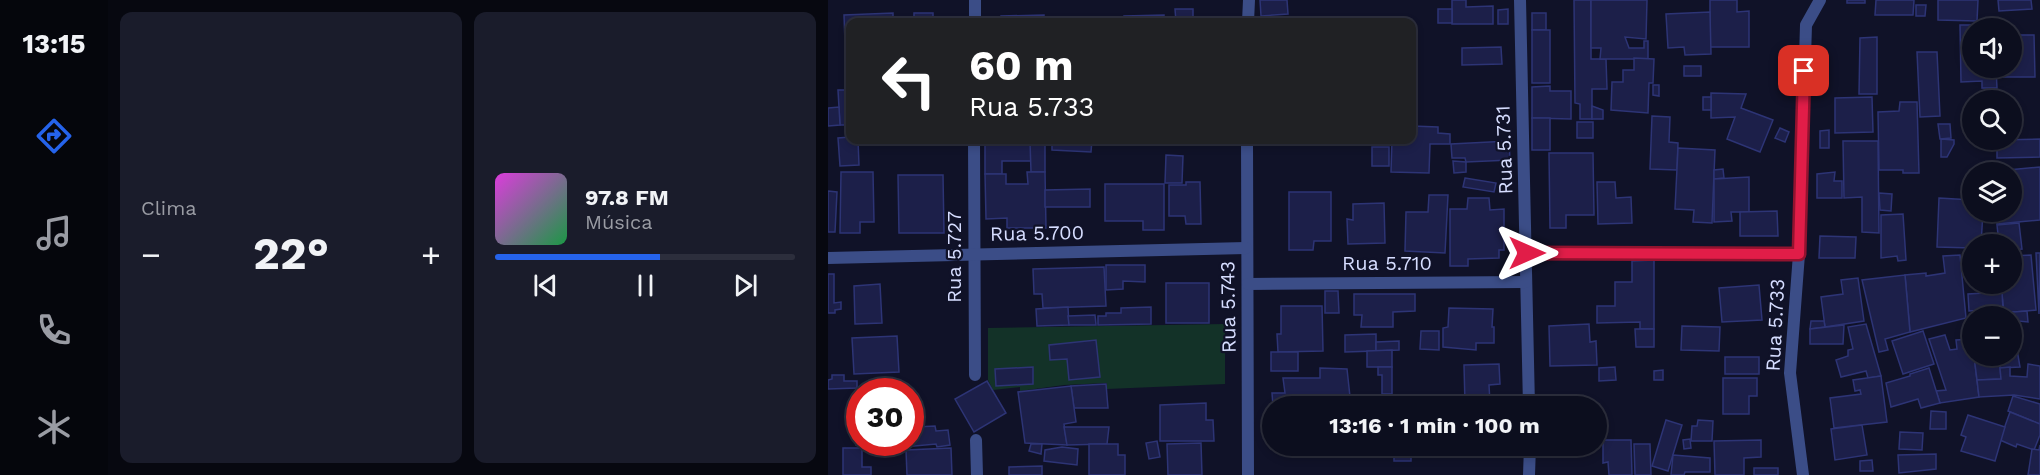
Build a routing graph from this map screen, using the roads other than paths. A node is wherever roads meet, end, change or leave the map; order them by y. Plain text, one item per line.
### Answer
1 (975, 0) edge
2 (1249, 0) edge
3 (1520, 0) edge
4 (1820, 0) edge
5 (975, 18) edge
6 (1248, 18) edge
7 (974, 144) edge
8 (1247, 144) edge
9 (1246, 248) junction
10 (974, 253) junction
11 (1527, 253) junction
12 (1799, 254) junction
13 (828, 258) edge
14 (1526, 282) junction
15 (1248, 284) junction
16 (975, 375) dead end
17 (1529, 396) edge
18 (976, 440) dead end
19 (1530, 456) edge
20 (977, 475) edge
21 (1248, 475) edge
22 (1529, 475) edge
23 (1803, 475) edge

1 - 5 street
2 - 6 street
3 - 11 street, Rua 5.731
4 - 12 street, Rua 5.733
7 - 10 street, Rua 5.727
8 - 9 street, Rua 5.743
9 - 10 street, Rua 5.700
9 - 15 street, Rua 5.743
10 - 13 street, Rua 5.700
10 - 16 street, Rua 5.727
11 - 12 street
11 - 14 street, Rua 5.731
12 - 23 street, Rua 5.733
14 - 15 street, Rua 5.710
14 - 17 street, Rua 5.731
15 - 21 street, Rua 5.743
18 - 20 street
19 - 22 street

